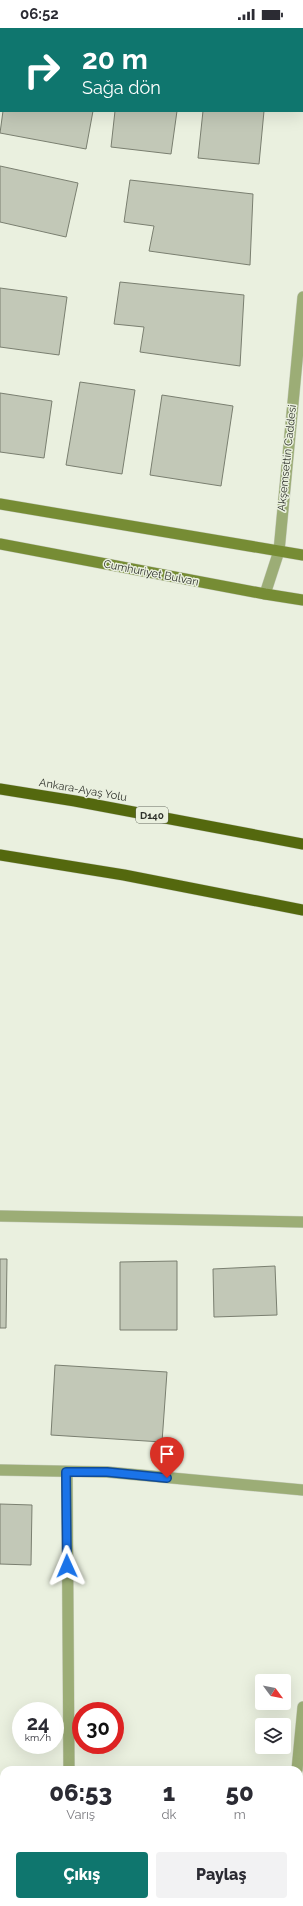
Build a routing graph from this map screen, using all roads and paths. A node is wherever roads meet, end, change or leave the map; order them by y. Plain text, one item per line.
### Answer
1 (303, 297) edge
2 (298, 396) edge
3 (0, 504) edge
4 (0, 544) edge
5 (278, 551) junction
6 (303, 555) edge
7 (265, 594) junction
8 (303, 600) edge
9 (0, 789) edge
10 (303, 844) edge
11 (0, 855) edge
12 (303, 910) edge
13 (0, 1216) edge
14 (303, 1222) edge
15 (0, 1470) edge
16 (66, 1472) junction
17 (303, 1490) edge
18 (303, 1707) edge
19 (302, 1721) edge
20 (69, 1766) edge
21 (297, 1766) edge

1 - 2 street, Akşemsettin Caddesi
2 - 5 street, Akşemsettin Caddesi
3 - 5 main road
4 - 7 main road, Cumhuriyet Bulvarı
5 - 6 main road
5 - 7 street, Akşemsettin Caddesi
7 - 8 main road, Cumhuriyet Bulvarı
9 - 10 highway, Ankara-Ayaş Yolu / D140
11 - 12 highway
13 - 14 street
15 - 16 street
16 - 17 street
16 - 20 street
18 - 19 street
19 - 21 street

